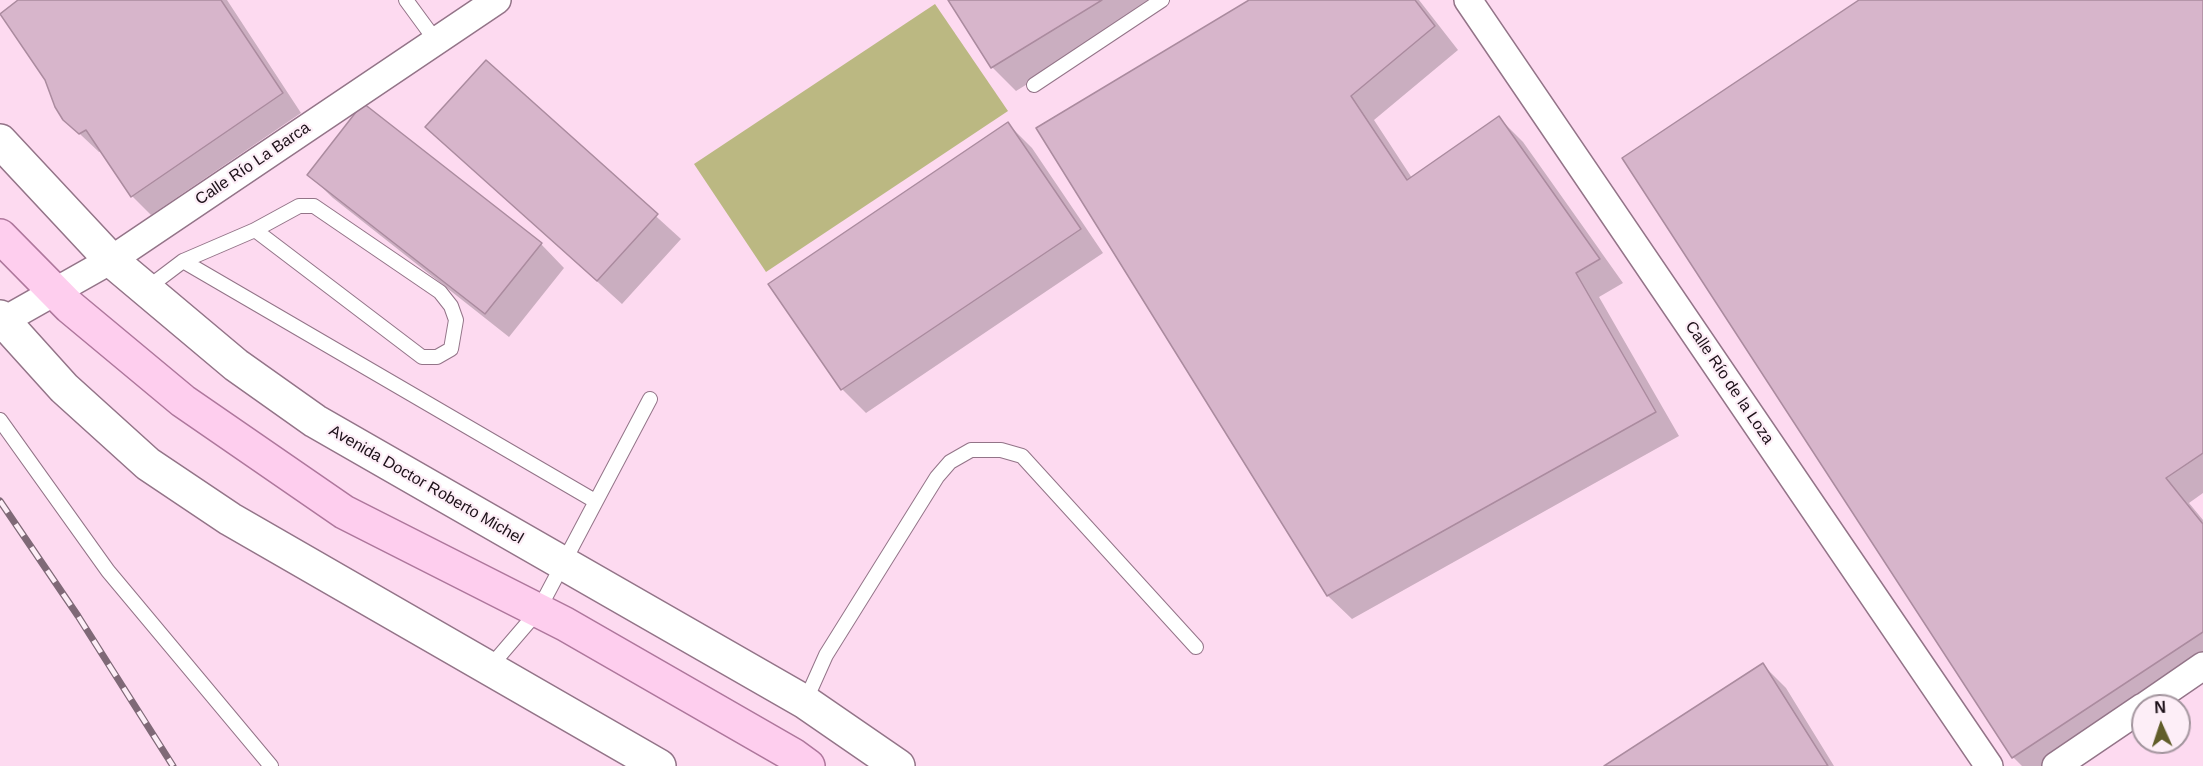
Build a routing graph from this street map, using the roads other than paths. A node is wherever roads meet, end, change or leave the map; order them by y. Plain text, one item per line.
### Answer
1 (406, 0) edge
2 (497, 0) edge
3 (1162, 0) edge
4 (1468, 0) edge
5 (436, 41) junction
6 (1034, 85) dead end
7 (0, 141) edge
8 (255, 230) junction
9 (0, 236) edge
10 (111, 260) junction
11 (183, 261) junction
12 (146, 289) junction
13 (55, 292) junction
14 (1, 322) edge
15 (650, 399) dead end
16 (0, 420) edge
17 (594, 501) junction
18 (564, 564) junction
19 (538, 611) junction
20 (1196, 647) dead end
21 (2203, 666) edge
22 (489, 668) junction
23 (2163, 694) edge
24 (805, 702) junction
25 (2131, 716) edge
26 (271, 766) edge
27 (658, 766) edge
28 (808, 766) edge
29 (898, 766) edge
30 (1989, 766) edge
31 (2056, 766) edge

1 - 5 lane
2 - 5 street, Calle Río La Barca
3 - 6 lane
4 - 30 street, Calle Río de la Loza
5 - 10 street, Calle Río La Barca
7 - 10 main road, Avenida Doctor Roberto Michel
8 - 8 lane
8 - 11 lane
9 - 13 main road
10 - 12 main road, Avenida Doctor Roberto Michel
10 - 13 street, Calle Río La Barca
11 - 12 lane
11 - 17 lane
12 - 18 main road, Avenida Doctor Roberto Michel
13 - 14 street, Calle Río La Barca
13 - 19 main road
14 - 22 main road
15 - 17 lane
16 - 26 lane
17 - 18 lane
18 - 19 lane
18 - 24 main road, Avenida Doctor Roberto Michel
19 - 22 lane
19 - 28 main road
20 - 24 lane
21 - 23 street
22 - 27 main road
24 - 29 main road, Avenida Doctor Roberto Michel
25 - 31 street

